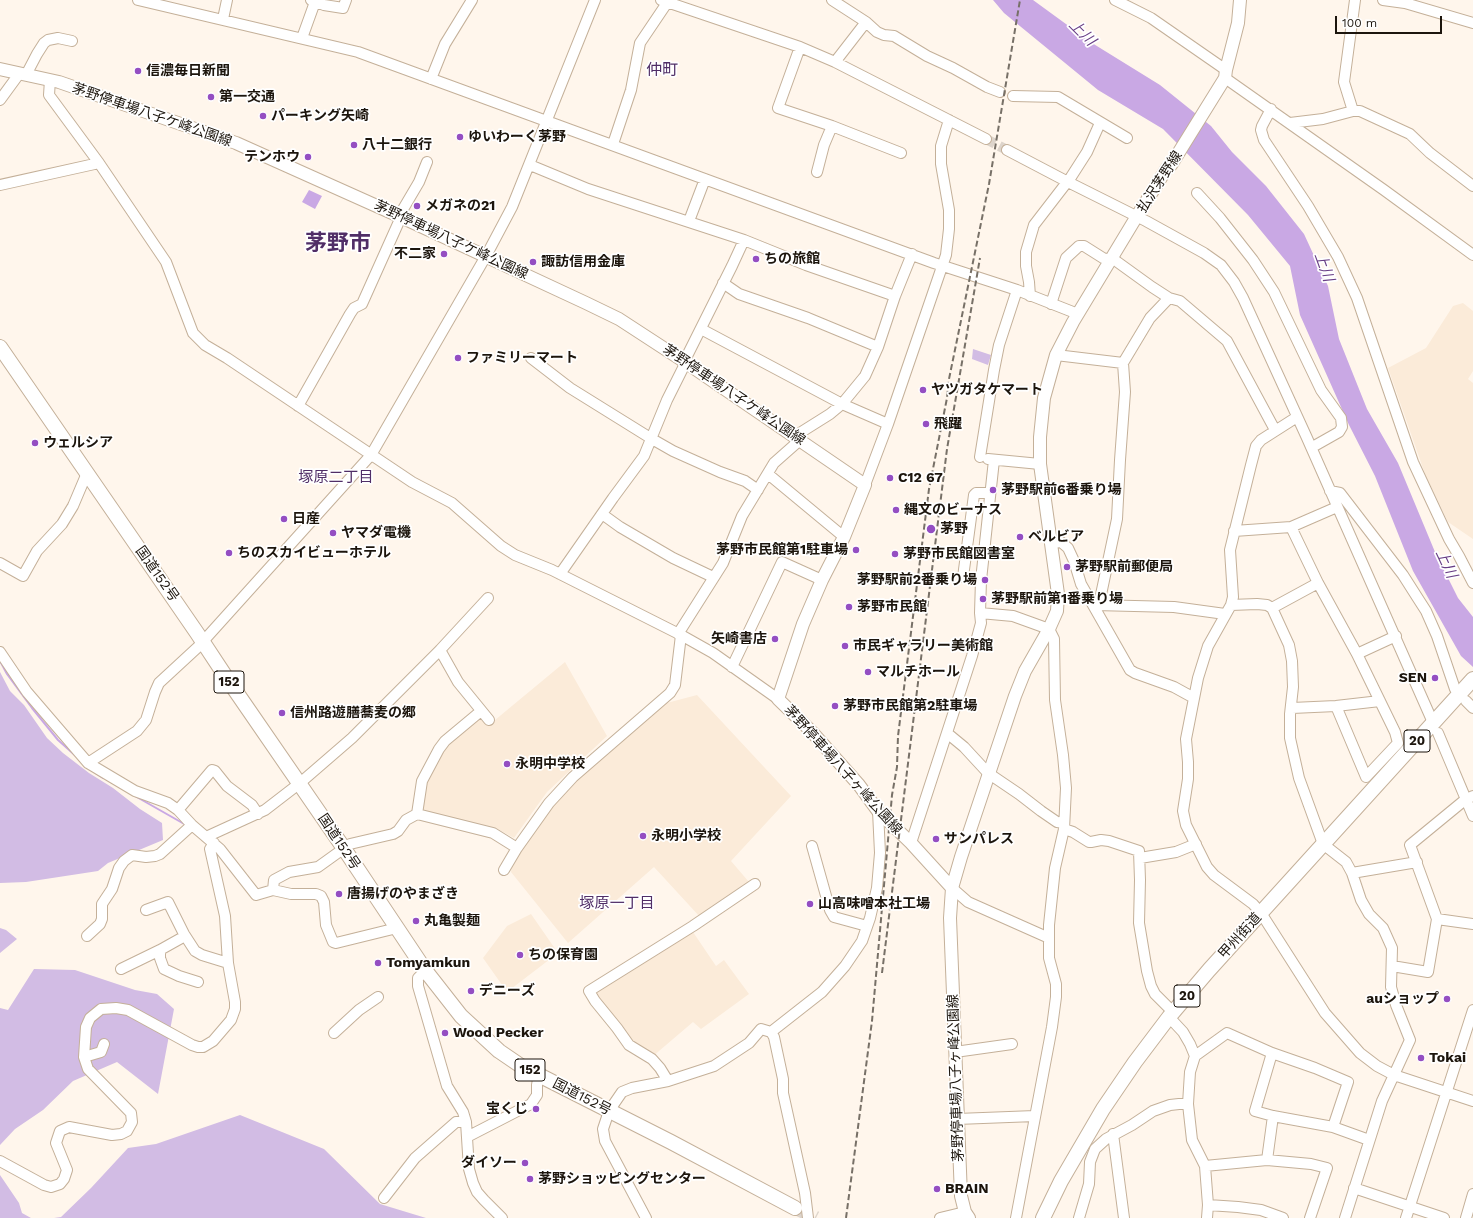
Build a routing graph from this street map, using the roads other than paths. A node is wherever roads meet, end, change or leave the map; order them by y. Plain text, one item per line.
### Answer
1 (138, 0) edge
2 (227, 0) edge
3 (346, 0) edge
4 (472, 0) edge
5 (595, 0) edge
6 (832, 0) edge
7 (1115, 0) edge
8 (1240, 0) edge
9 (1355, 0) edge
10 (1383, 0) edge
11 (313, 1) edge
12 (666, 1) edge
13 (222, 19) junction
14 (866, 22) junction
15 (1473, 22) edge
16 (302, 38) junction
17 (72, 41) dead end
18 (800, 47) junction
19 (835, 62) junction
20 (0, 69) edge
21 (23, 74) junction
22 (1226, 74) junction
23 (431, 79) junction
24 (50, 80) junction
25 (1000, 92) dead end
26 (1014, 96) dead end
27 (0, 100) edge
28 (1271, 109) junction
29 (1353, 111) junction
30 (546, 120) junction
31 (949, 120) junction
32 (1100, 123) junction
33 (1290, 123) junction
34 (832, 126) junction
35 (1127, 138) dead end
36 (986, 139) tunnel mouth
37 (613, 144) junction
38 (1007, 150) tunnel mouth
39 (901, 153) dead end
40 (427, 162) dead end
41 (99, 163) junction
42 (530, 166) junction
43 (816, 172) dead end
44 (705, 179) junction
45 (1068, 182) junction
46 (0, 185) edge
47 (1473, 186) edge
48 (1197, 193) dead end
49 (1137, 216) junction
50 (400, 217) junction
51 (689, 221) junction
52 (744, 240) junction
53 (912, 254) junction
54 (1473, 255) edge
55 (486, 256) junction
56 (1111, 260) junction
57 (943, 265) junction
58 (723, 283) junction
59 (1017, 290) junction
60 (895, 296) junction
61 (1030, 296) junction
62 (1169, 298) junction
63 (1051, 304) junction
64 (1078, 314) junction
65 (701, 329) junction
66 (878, 346) junction
67 (0, 347) edge
68 (1056, 355) junction
69 (531, 358) dead end
70 (685, 362) junction
71 (1123, 363) junction
72 (842, 404) junction
73 (298, 406) junction
74 (1297, 417) junction
75 (888, 424) junction
76 (1275, 430) junction
77 (798, 438) junction
78 (652, 439) junction
79 (1316, 445) dead end
80 (371, 455) junction
81 (994, 460) junction
82 (1040, 464) junction
83 (87, 473) junction
84 (768, 474) junction
85 (865, 485) junction
86 (758, 490) junction
87 (1330, 491) junction
88 (990, 493) junction
89 (1337, 507) junction
90 (602, 514) junction
91 (1291, 527) junction
92 (1234, 531) junction
93 (844, 537) junction
94 (1052, 544) junction
95 (0, 563) edge
96 (560, 574) junction
97 (713, 577) junction
98 (822, 580) junction
99 (981, 580) junction
100 (1318, 583) junction
101 (1473, 583) edge
102 (488, 598) dead end
103 (1096, 605) junction
104 (1231, 605) junction
105 (1272, 608) junction
106 (980, 613) junction
107 (1225, 614) junction
108 (1049, 629) junction
109 (679, 635) junction
110 (1396, 636) junction
111 (202, 641) junction
112 (440, 650) junction
113 (0, 652) edge
114 (1357, 654) junction
115 (732, 667) junction
116 (1472, 681) edge
117 (1455, 689) dead end
118 (1194, 698) junction
119 (778, 699) junction
120 (1380, 701) junction
121 (1336, 706) junction
122 (1292, 708) junction
123 (480, 711) junction
124 (1431, 718) dead end
125 (488, 720) dead end
126 (947, 733) junction
127 (1438, 733) dead end
128 (88, 763) junction
129 (988, 773) junction
130 (300, 783) junction
131 (1470, 798) edge
132 (178, 810) junction
133 (878, 811) junction
134 (258, 814) junction
135 (417, 814) junction
136 (1473, 816) edge
137 (192, 825) junction
138 (1064, 826) junction
139 (210, 840) junction
140 (911, 843) junction
141 (1196, 844) junction
142 (1323, 844) junction
143 (812, 846) dead end
144 (343, 847) junction
145 (517, 848) junction
146 (1140, 858) junction
147 (1416, 862) junction
148 (504, 870) dead end
149 (1352, 872) junction
150 (755, 884) dead end
151 (952, 888) junction
152 (273, 890) junction
153 (146, 910) dead end
154 (1261, 913) junction
155 (1437, 920) junction
156 (1473, 924) edge
157 (867, 926) junction
158 (397, 928) junction
159 (87, 936) dead end
160 (185, 936) junction
161 (1049, 938) junction
162 (160, 950) junction
163 (228, 963) junction
164 (1392, 966) junction
165 (428, 968) junction
166 (122, 969) dead end
167 (198, 982) dead end
168 (378, 997) dead end
169 (1473, 1010) edge
170 (1171, 1014) junction
171 (771, 1032) junction
172 (334, 1033) dead end
173 (104, 1044) dead end
174 (1012, 1044) dead end
175 (955, 1052) junction
176 (1272, 1053) junction
177 (1195, 1056) junction
178 (84, 1057) junction
179 (539, 1074) junction
180 (1394, 1075) junction
181 (668, 1081) junction
182 (1446, 1093) junction
183 (1473, 1101) edge
184 (1188, 1104) junction
185 (609, 1111) junction
186 (1035, 1116) junction
187 (1273, 1116) junction
188 (957, 1119) junction
189 (466, 1122) junction
190 (1334, 1127) junction
191 (1113, 1134) junction
192 (467, 1137) junction
193 (1369, 1140) junction
194 (1267, 1160) junction
195 (0, 1161) edge
196 (1205, 1166) junction
197 (1354, 1188) junction
198 (1473, 1194) edge
199 (384, 1198) dead end
200 (1208, 1205) junction
201 (1409, 1206) junction
202 (795, 1208) tunnel mouth
203 (967, 1215) edge
204 (502, 1218) edge
205 (646, 1218) edge
206 (808, 1218) edge
207 (940, 1218) edge
208 (1016, 1218) edge
209 (1043, 1218) edge
210 (1079, 1218) edge
211 (1124, 1218) edge
212 (1207, 1218) edge
213 (1283, 1218) edge
214 (1310, 1218) edge
215 (1345, 1218) edge
216 (1406, 1218) edge
217 (1444, 1218) edge
218 (1466, 1218) edge

1 - 13 street
2 - 13 street
3 - 11 street
4 - 23 street
5 - 30 street
6 - 14 street
7 - 22 street
8 - 22 main road, 払沢茅野線
9 - 29 street
10 - 15 street
11 - 16 street
12 - 18 street
12 - 37 street
13 - 16 street
14 - 19 street
14 - 25 street
16 - 23 street
17 - 21 street
18 - 19 street
18 - 34 street
19 - 31 street
20 - 21 main road, 茅野停車場八子ケ峰公園線
21 - 24 main road, 茅野停車場八子ケ峰公園線
21 - 27 street
22 - 28 street
22 - 49 main road, 払沢茅野線
23 - 30 street
24 - 41 street
24 - 50 main road, 茅野停車場八子ケ峰公園線
26 - 32 street
28 - 33 street
28 - 101 street
29 - 33 street
29 - 47 street
30 - 37 street
30 - 42 street
31 - 36 street
31 - 57 street
32 - 35 street
32 - 45 street
33 - 54 street
34 - 39 street
34 - 43 street
37 - 44 street
38 - 45 street
40 - 50 street
41 - 46 street
41 - 73 street
42 - 51 street
42 - 55 street
44 - 51 street
44 - 53 street
45 - 49 street
45 - 61 street
48 - 79 street
49 - 56 main road, 払沢茅野線
49 - 74 street
50 - 55 main road, 茅野停車場八子ケ峰公園線
50 - 73 street
51 - 52 street
52 - 58 street
52 - 60 street
53 - 57 street
53 - 60 street
55 - 70 main road, 茅野停車場八子ケ峰公園線
55 - 80 street
56 - 62 street
56 - 63 street
56 - 64 main road, 払沢茅野線
57 - 59 street
57 - 75 street
58 - 65 street
58 - 66 street
59 - 61 street
59 - 81 street
60 - 66 street
61 - 63 street
62 - 71 street
62 - 76 street
63 - 64 street
64 - 68 main road, 払沢茅野線
65 - 70 street
65 - 72 street
66 - 72 street
67 - 83 highway, 国道152号 / 152
68 - 71 street
68 - 82 main road, 払沢茅野線
69 - 78 street
70 - 77 main road, 茅野停車場八子ケ峰公園線
70 - 78 street
71 - 103 street
72 - 75 street
72 - 77 street
73 - 80 street
74 - 76 street
74 - 87 street
75 - 85 street
76 - 92 street
77 - 84 street
77 - 85 main road, 茅野停車場八子ケ峰公園線
78 - 86 street
78 - 90 street
80 - 96 street
80 - 111 street
81 - 82 street
81 - 88 street
82 - 94 main road
83 - 95 street
83 - 111 highway, 国道152号 / 152
84 - 86 street
84 - 93 street
85 - 93 main road, 茅野停車場八子ヶ峰公園線
86 - 97 street
87 - 89 street
87 - 117 street
88 - 99 street
88 - 99 street
89 - 91 street
89 - 110 street
90 - 96 street
90 - 97 street
91 - 92 street
91 - 100 street
92 - 104 street
93 - 98 main road, 茅野停車場八子ヶ峰公園線
94 - 103 street
94 - 108 main road, 茅野停車場八子ヶ峰公園線
96 - 109 street
97 - 109 street
98 - 115 street
98 - 119 main road, 茅野停車場八子ヶ峰公園線
99 - 106 street
100 - 105 street
100 - 114 street
102 - 112 street
103 - 107 street
103 - 118 street
104 - 105 street
104 - 107 street
105 - 122 street
106 - 108 street
106 - 126 street
107 - 118 street
108 - 129 main road, 茅野停車場八子ヶ峰公園線
108 - 138 street
109 - 115 street
109 - 145 street
110 - 114 street
110 - 124 street
111 - 128 street
111 - 130 highway, 国道152号 / 152
112 - 123 street
112 - 130 street
113 - 128 street
114 - 120 street
115 - 119 street
116 - 142 highway, 甲州街道 / 20
118 - 141 street
119 - 133 main road, 茅野停車場八子ヶ峰公園線
120 - 121 street
120 - 121 street
121 - 122 street
122 - 142 street
123 - 125 street
123 - 135 street
126 - 129 street
126 - 140 street
127 - 131 street
128 - 132 street
129 - 138 street
129 - 151 main road, 茅野停車場八子ヶ峰公園線
130 - 134 street
130 - 144 highway, 国道152号 / 152
131 - 136 street
131 - 147 street
132 - 134 street
132 - 137 street
133 - 140 main road, 茅野停車場八子ヶ峰公園線
133 - 157 street
134 - 139 street
135 - 144 street
135 - 145 street
137 - 139 street
137 - 159 street
138 - 146 street
138 - 161 street
139 - 152 street
139 - 163 street
140 - 151 main road, 茅野停車場八子ヶ峰公園線
141 - 146 street
141 - 154 street
142 - 149 street
142 - 154 highway, 甲州街道 / 20
143 - 157 street
144 - 152 street
144 - 158 highway, 国道152号 / 152
145 - 148 street
146 - 170 street
147 - 149 street
147 - 155 street
149 - 164 street
150 - 181 street
151 - 161 street
151 - 175 main road, 茅野停車場八子ヶ峰公園線
152 - 158 street
153 - 160 street
154 - 170 highway, 甲州街道 / 20
154 - 180 street
155 - 156 street
155 - 164 street
157 - 171 street
158 - 165 highway, 国道152号 / 152
160 - 162 street
160 - 163 street
161 - 186 street
162 - 166 street
162 - 167 street
163 - 178 street
164 - 180 street
165 - 179 highway, 国道152号 / 152
165 - 189 street
168 - 172 street
169 - 182 street
170 - 177 street
170 - 209 highway, 甲州街道 / 20
171 - 181 street
171 - 206 street
173 - 178 street
174 - 175 street
175 - 188 main road, 茅野停車場八子ヶ峰公園線
176 - 177 street
176 - 187 street
176 - 190 street
177 - 184 street
178 - 195 street
179 - 185 highway, 国道152号 / 152
179 - 192 street
180 - 182 street
180 - 193 street
181 - 185 street
182 - 183 street
182 - 201 street
184 - 191 street
184 - 196 street
185 - 202 highway, 国道152号 / 152
185 - 205 street
186 - 188 street
186 - 208 street
187 - 190 street
187 - 194 street
188 - 203 main road, 茅野停車場八子ヶ峰公園線
189 - 192 street
189 - 199 street
190 - 193 street
191 - 210 street
191 - 211 street
192 - 204 street
193 - 197 street
194 - 196 street
194 - 214 street
196 - 200 street
197 - 201 street
197 - 215 street
198 - 218 street
200 - 212 street
200 - 213 street
201 - 216 street
201 - 217 street
203 - 207 street

